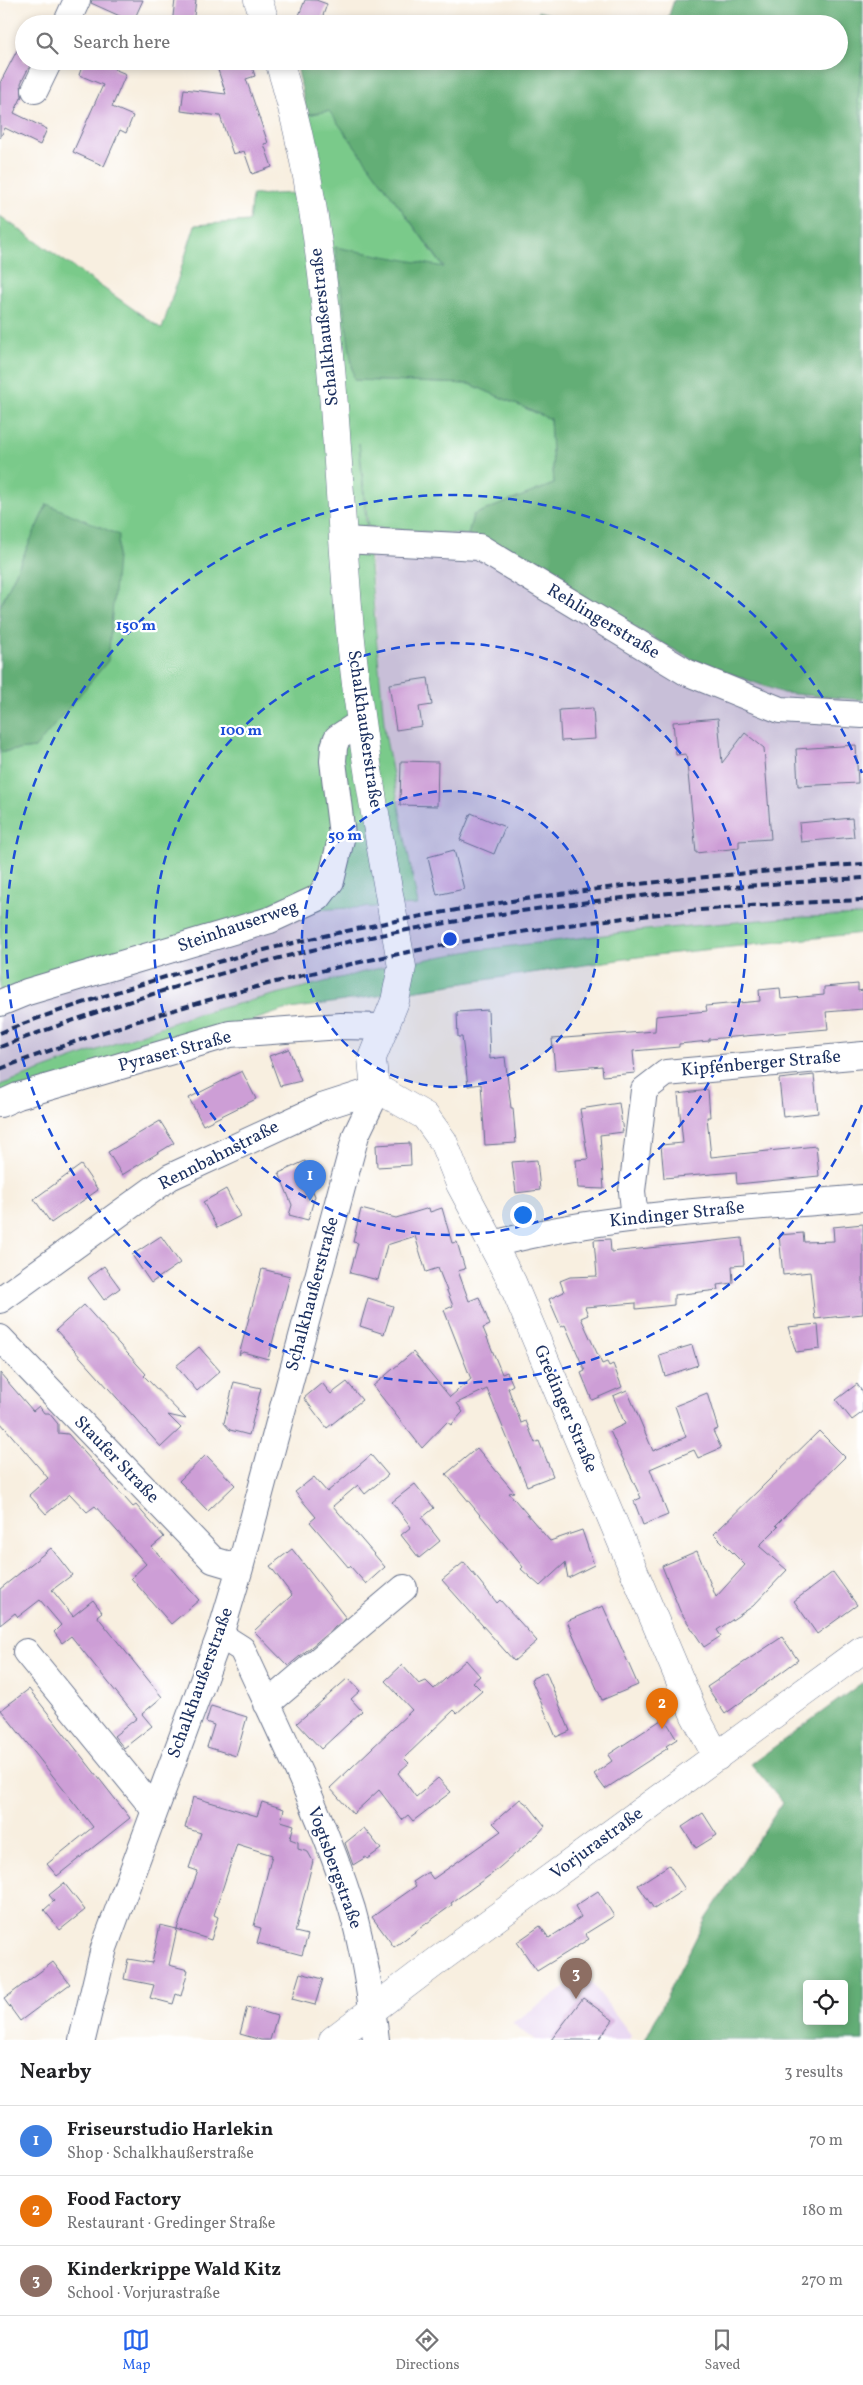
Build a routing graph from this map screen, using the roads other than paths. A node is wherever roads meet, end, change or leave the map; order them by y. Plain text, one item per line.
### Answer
1 (77, 0) edge
2 (258, 0) edge
3 (70, 15) edge
4 (263, 15) edge
5 (44, 70) edge
6 (281, 70) edge
7 (35, 90) dead end
8 (343, 540) junction
9 (863, 715) edge
10 (360, 724) junction
11 (0, 1003) edge
12 (384, 1027) junction
13 (863, 1055) edge
14 (378, 1089) junction
15 (0, 1104) edge
16 (863, 1198) edge
17 (635, 1218) junction
18 (493, 1244) junction
19 (0, 1300) edge
20 (0, 1338) edge
21 (240, 1568) junction
22 (404, 1588) dead end
23 (220, 1635) junction
24 (863, 1649) edge
25 (26, 1652) dead end
26 (267, 1704) junction
27 (717, 1757) junction
28 (154, 1809) junction
29 (372, 2010) junction
30 (82, 2040) edge
31 (333, 2040) edge
32 (376, 2040) edge

1 - 3 street
2 - 4 main road
5 - 7 street
6 - 8 main road, Schalkhaußerstraße
8 - 9 street, Rehlingerstraße
8 - 10 main road, Schalkhaußerstraße
10 - 11 street, Steinhauserweg
10 - 12 main road, Schalkhaußerstraße
12 - 14 main road, Schalkhaußerstraße
12 - 15 street, Pyraser Straße
13 - 17 street, Kipfenberger Straße
14 - 18 main road, Gredinger Straße
14 - 19 street, Rennbahnstraße
14 - 21 street, Schalkhaußerstraße
16 - 17 street, Kindinger Straße
17 - 18 street, Kindinger Straße
18 - 27 main road, Gredinger Straße
20 - 21 street, Staufer Straße
21 - 23 street, Schalkhaußerstraße
22 - 26 street
23 - 26 street, Vogtsbergstraße
23 - 28 street, Schalkhaußerstraße
24 - 27 main road, Vorjurastraße
25 - 28 street
26 - 29 street, Vogtsbergstraße
27 - 29 main road, Vorjurastraße
28 - 30 street, Schalkhaußerstraße
29 - 31 main road, Vorjurastraße
29 - 32 street, Vogtsbergstraße

